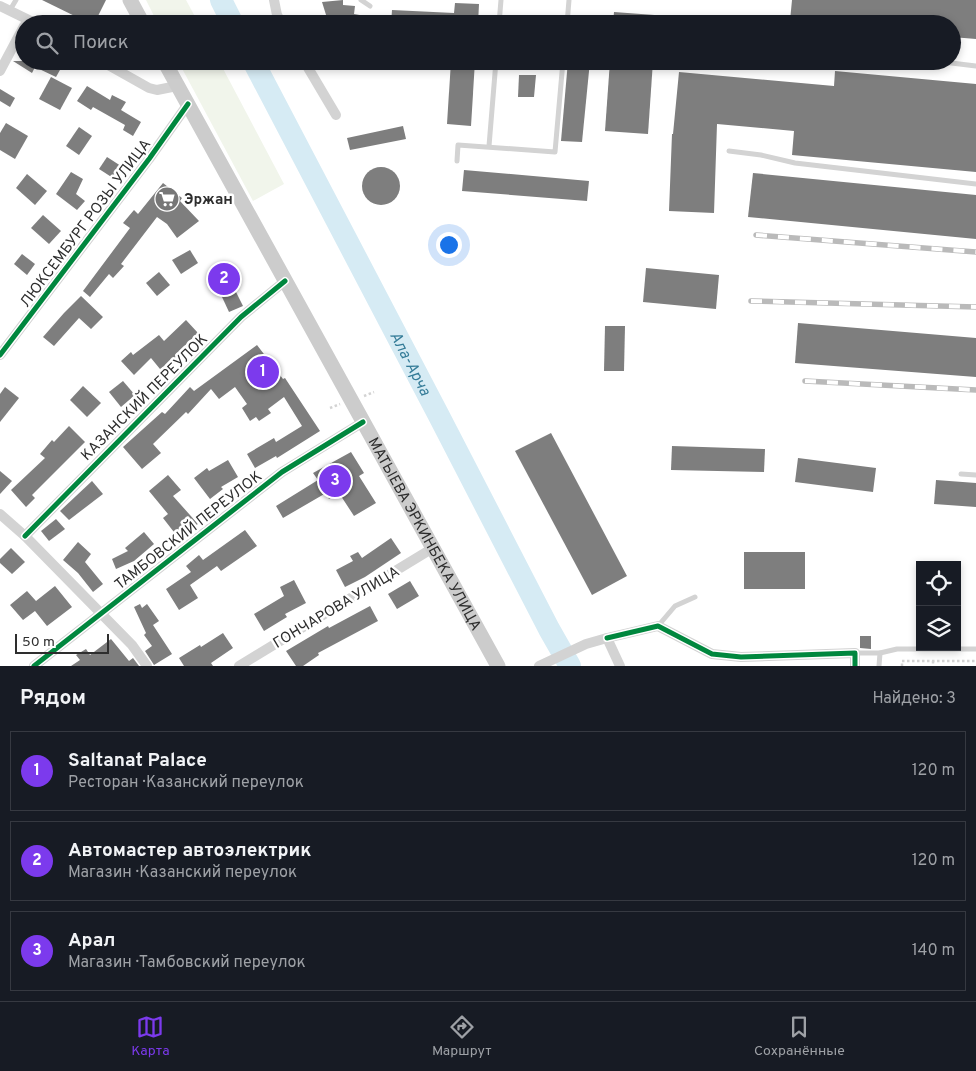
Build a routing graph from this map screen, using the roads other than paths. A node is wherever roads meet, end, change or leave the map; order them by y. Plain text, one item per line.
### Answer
1 (16, 0) edge
2 (130, 0) edge
3 (274, 0) edge
4 (361, 0) edge
5 (501, 0) edge
6 (569, 0) edge
7 (0, 6) edge
8 (370, 6) dead end
9 (10, 10) junction
10 (16, 15) edge
11 (138, 15) edge
12 (277, 15) edge
13 (500, 15) edge
14 (567, 15) edge
15 (15, 43) edge
16 (961, 64) edge
17 (976, 66) edge
18 (117, 70) edge
19 (169, 70) edge
20 (309, 70) edge
21 (495, 70) edge
22 (562, 70) edge
23 (0, 71) edge
24 (177, 86) junction
25 (188, 104) junction
26 (336, 115) dead end
27 (489, 146) junction
28 (728, 151) dead end
29 (457, 161) dead end
30 (976, 184) edge
31 (285, 281) junction
32 (0, 355) edge
33 (363, 422) junction
34 (961, 474) dead end
35 (976, 476) edge
36 (0, 514) edge
37 (25, 536) junction
38 (433, 548) junction
39 (695, 597) dead end
40 (100, 614) junction
41 (658, 626) junction
42 (607, 638) junction
43 (976, 649) edge
44 (855, 653) junction
45 (880, 653) junction
46 (743, 662) edge
47 (542, 664) edge
48 (34, 666) edge
49 (147, 666) edge
50 (239, 666) edge
51 (498, 666) edge
52 (620, 666) edge
53 (855, 666) edge
54 (879, 666) edge

1 - 9 lane
2 - 11 main road
3 - 12 street
4 - 8 lane
5 - 13 lane
6 - 14 lane
7 - 9 street
9 - 10 street
15 - 23 street
16 - 17 lane
18 - 24 street
19 - 24 main road, МАТЫЕВА ЭРКИНБЕКА УЛИЦА
20 - 26 street
21 - 27 lane
22 - 27 lane
24 - 25 main road, МАТЫЕВА ЭРКИНБЕКА УЛИЦА
25 - 31 main road, МАТЫЕВА ЭРКИНБЕКА УЛИЦА
25 - 32 street, ЛЮКСЕМБУРГ РОЗЫ УЛИЦА
27 - 29 lane
28 - 30 lane
31 - 33 main road, МАТЫЕВА ЭРКИНБЕКА УЛИЦА
31 - 37 street, КАЗАНСКИЙ ПЕРЕУЛОК
33 - 38 main road, МАТЫЕВА ЭРКИНБЕКА УЛИЦА
33 - 40 street, ТАМБОВСКИЙ ПЕРЕУЛОК
34 - 35 lane
36 - 37 street
37 - 40 street
38 - 50 street, ГОНЧАРОВА УЛИЦА
38 - 51 main road, МАТЫЕВА ЭРКИНБЕКА УЛИЦА
39 - 41 lane
40 - 48 street, ТАМБОВСКИЙ ПЕРЕУЛОК
40 - 49 street
41 - 42 street
41 - 46 street
42 - 47 street
42 - 52 street
43 - 45 lane
44 - 45 lane
44 - 46 street
44 - 53 street
45 - 54 lane

